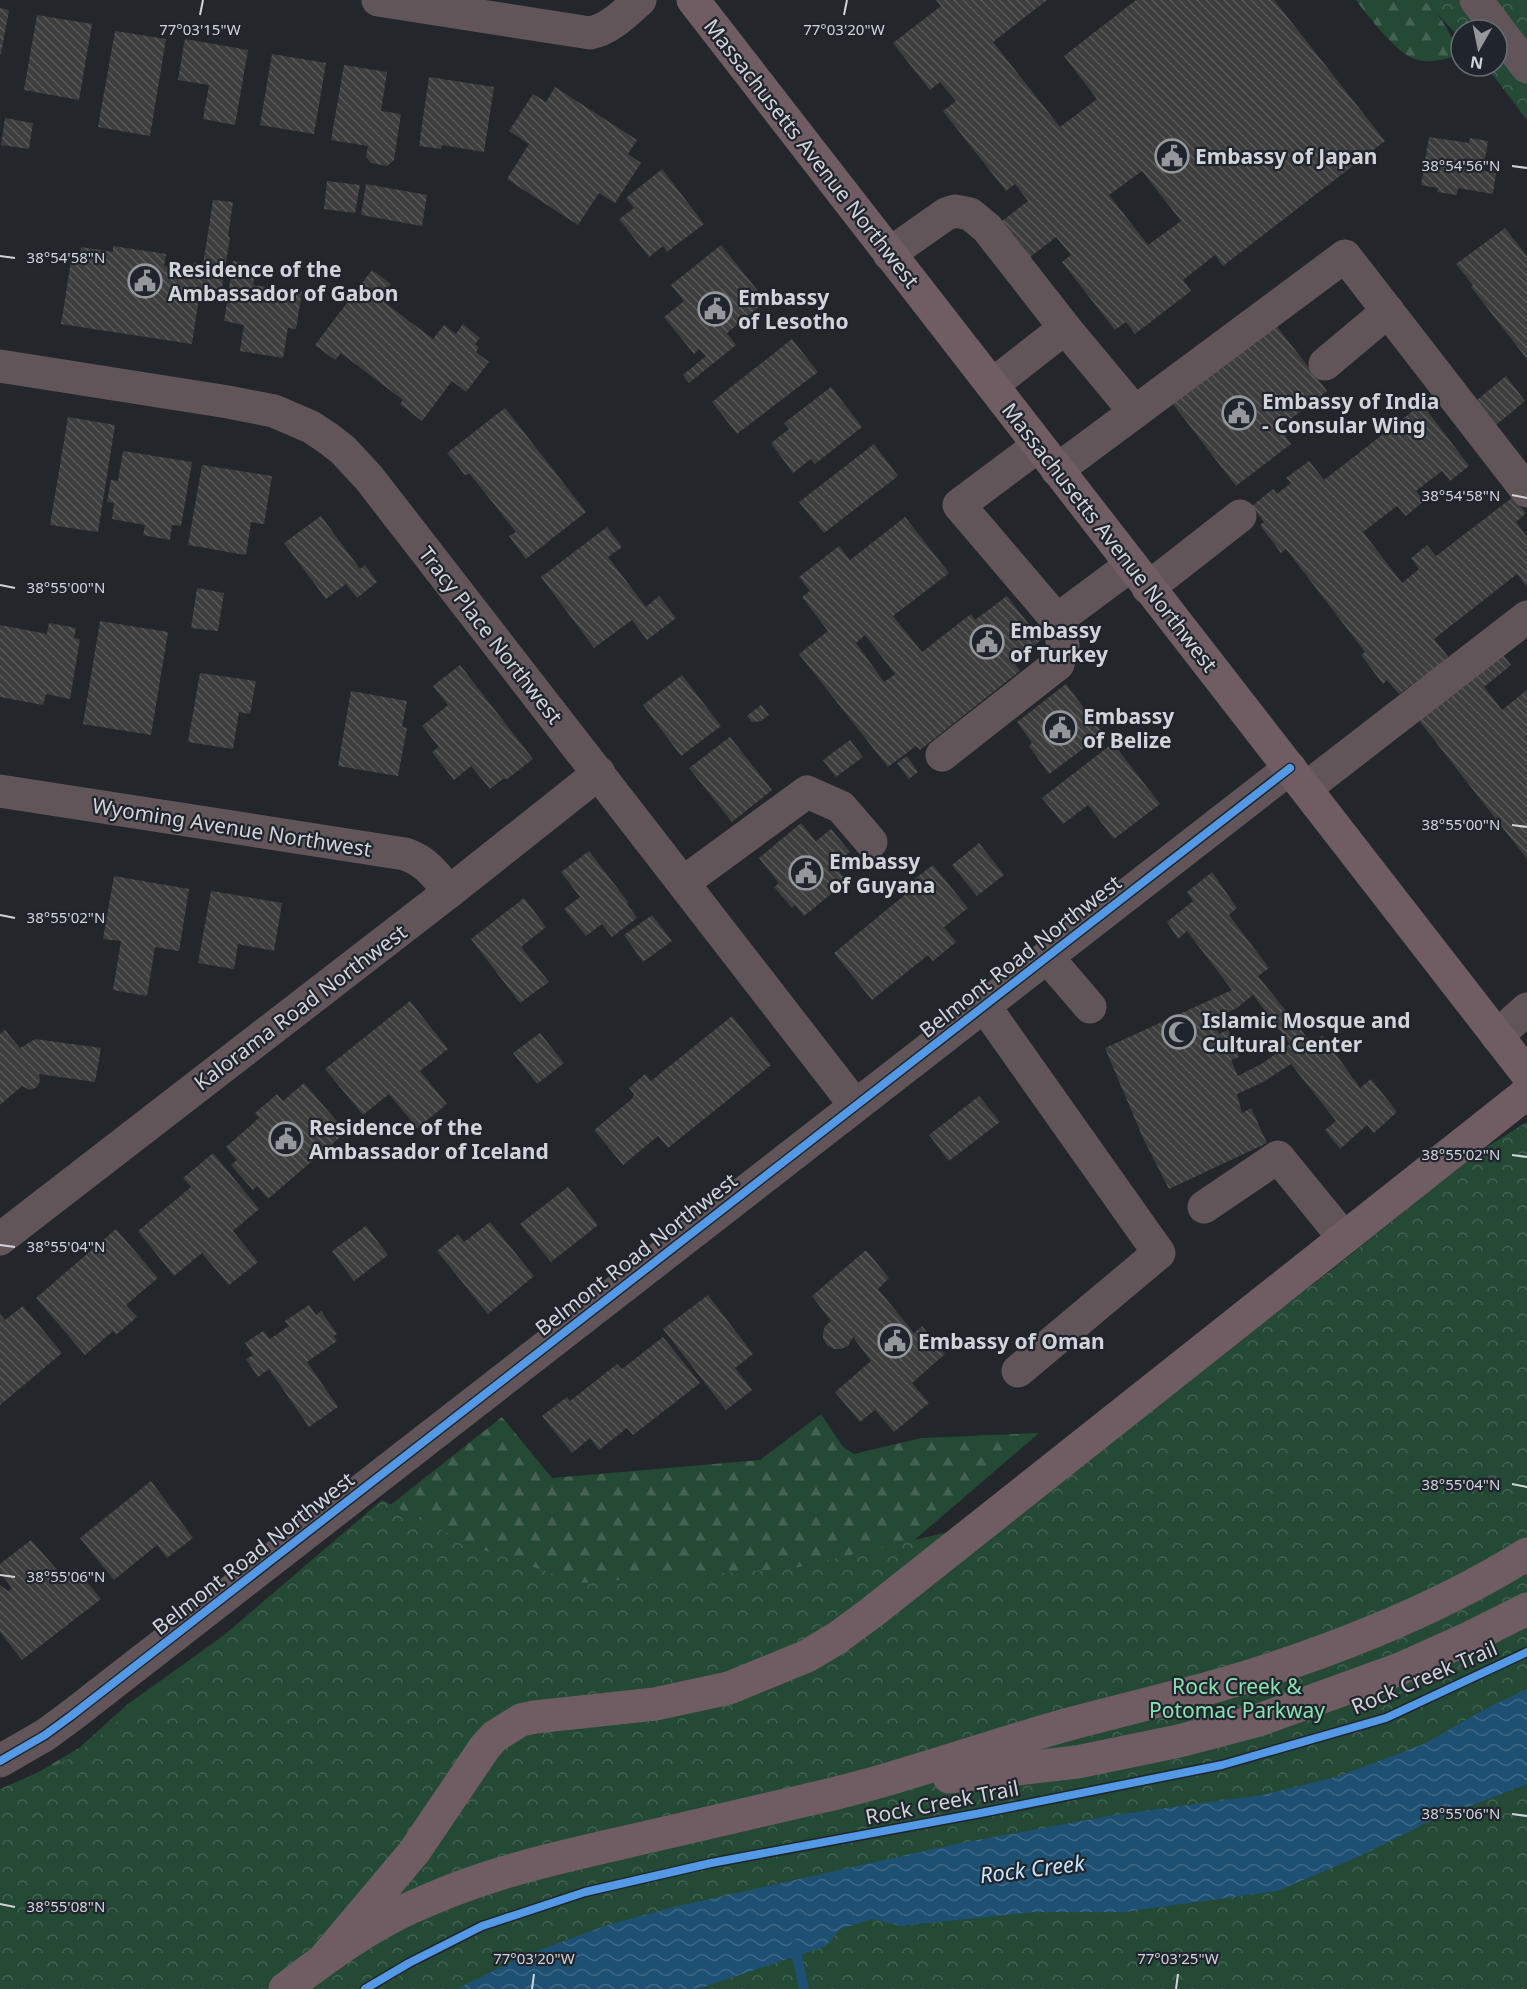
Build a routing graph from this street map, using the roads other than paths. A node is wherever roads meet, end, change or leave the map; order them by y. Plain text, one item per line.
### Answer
1 (378, 0) edge
2 (640, 0) edge
3 (693, 0) edge
4 (1476, 0) edge
5 (1527, 67) edge
6 (889, 254) junction
7 (1388, 310) junction
8 (1065, 328) junction
9 (1325, 364) dead end
10 (0, 366) edge
11 (992, 386) junction
12 (1135, 412) junction
13 (1048, 458) junction
14 (1527, 491) edge
15 (1240, 516) dead end
16 (1139, 577) junction
17 (1527, 617) edge
18 (1057, 620) junction
19 (942, 755) dead end
20 (599, 772) junction
21 (1298, 778) junction
22 (0, 790) edge
23 (871, 842) dead end
24 (684, 882) junction
25 (449, 892) junction
26 (1047, 957) junction
27 (985, 1007) junction
28 (1090, 1007) dead end
29 (1527, 1009) edge
30 (1497, 1036) junction
31 (1527, 1074) edge
32 (1527, 1093) edge
33 (855, 1105) junction
34 (1204, 1207) dead end
35 (1344, 1238) junction
36 (0, 1239) edge
37 (1018, 1371) dead end
38 (1527, 1554) edge
39 (1527, 1609) edge
40 (0, 1761) edge
41 (870, 1786) junction
42 (324, 1959) junction
43 (285, 1989) edge

1 - 2 street
3 - 6 main road, Massachusetts Avenue Northwest
4 - 5 street
6 - 8 street
6 - 11 main road, Massachusetts Avenue Northwest
7 - 9 street
7 - 12 street
7 - 14 street
8 - 11 street
8 - 12 street
10 - 20 street, Tracy Place Northwest
11 - 13 main road, Massachusetts Avenue Northwest
12 - 13 street
13 - 16 main road, Massachusetts Avenue Northwest
13 - 18 street
15 - 16 street
16 - 18 street
16 - 21 main road, Massachusetts Avenue Northwest
17 - 21 street, Belmont Road Northwest
18 - 19 street
20 - 24 street, Tracy Place Northwest
20 - 25 street, Kalorama Road Northwest
21 - 26 street, Belmont Road Northwest
21 - 30 main road, Massachusetts Avenue Northwest
22 - 25 street, Wyoming Avenue Northwest
23 - 24 street
24 - 33 street, Tracy Place Northwest
25 - 36 street, Kalorama Road Northwest
26 - 27 street, Belmont Road Northwest
26 - 28 street
27 - 33 street, Belmont Road Northwest
27 - 37 street
29 - 30 street
30 - 31 main road, Massachusetts Avenue Northwest
32 - 35 main road
33 - 40 street, Belmont Road Northwest
34 - 35 street
35 - 42 main road
38 - 41 main road
39 - 41 main road
41 - 42 main road
42 - 43 main road

